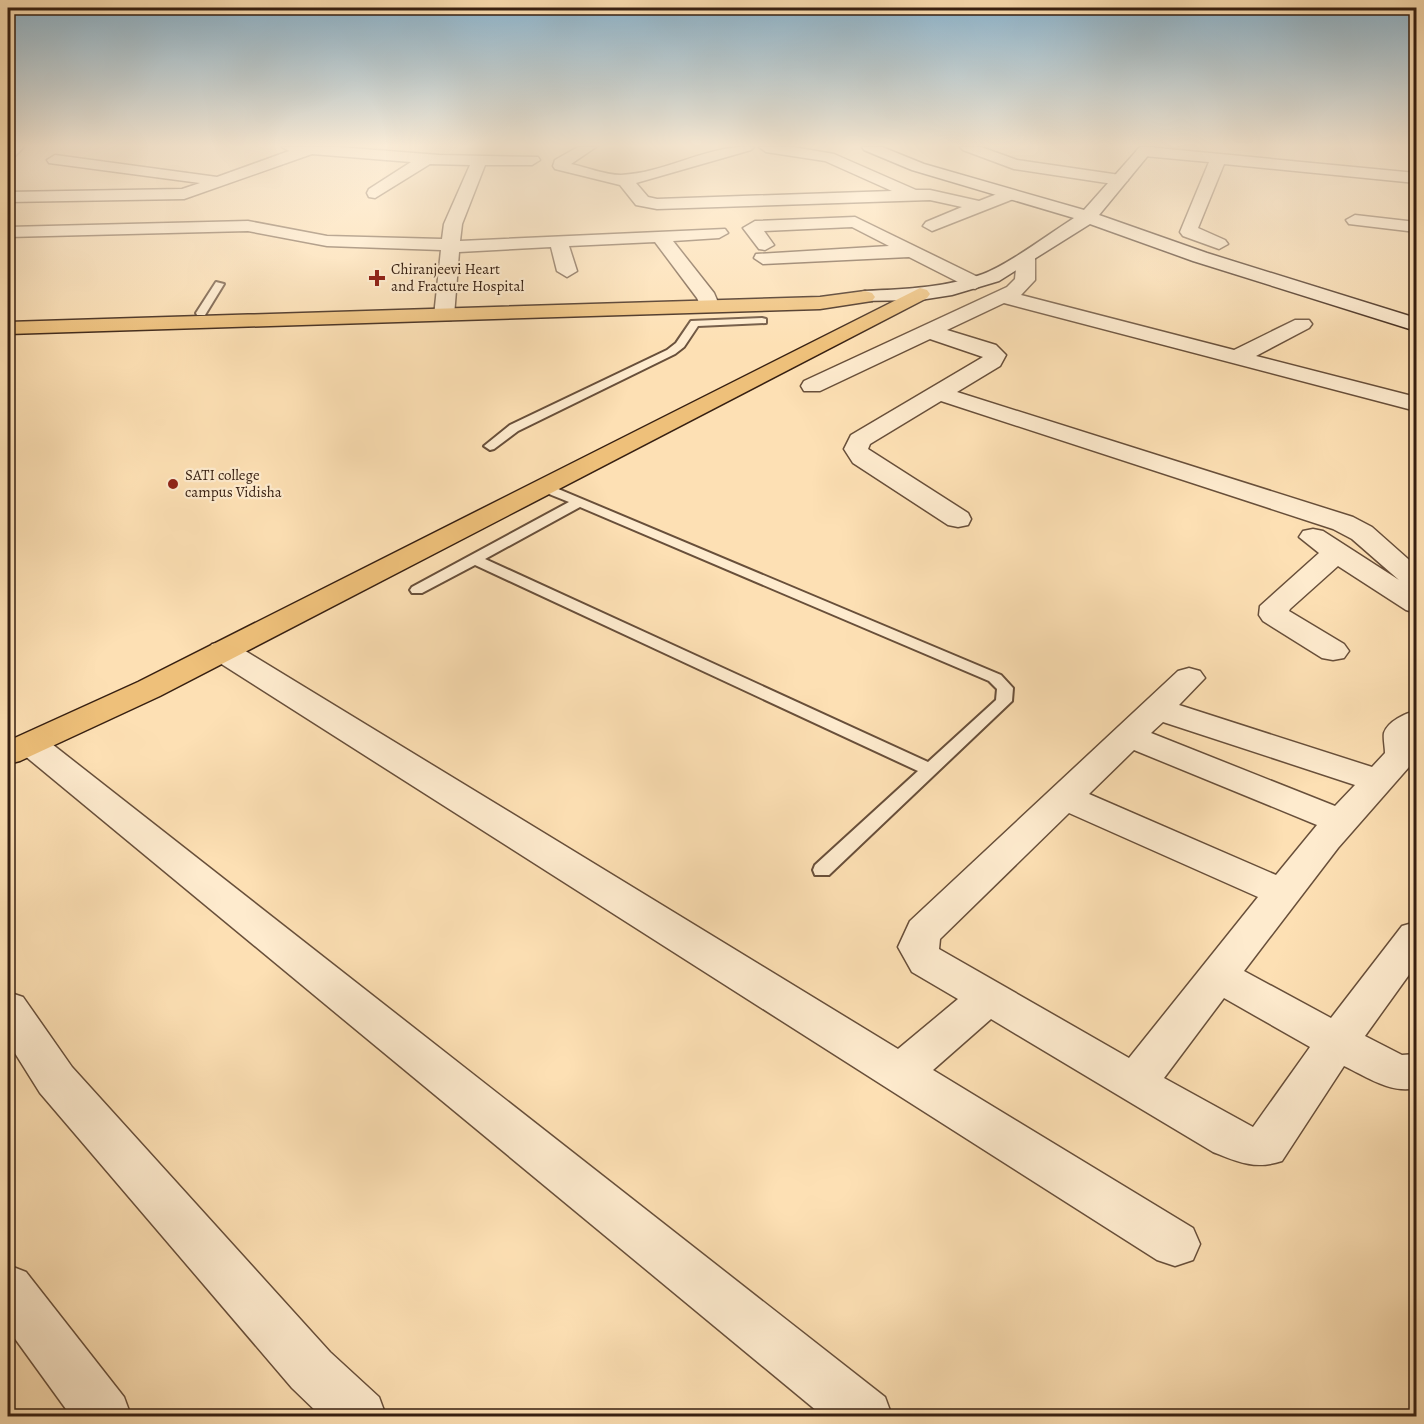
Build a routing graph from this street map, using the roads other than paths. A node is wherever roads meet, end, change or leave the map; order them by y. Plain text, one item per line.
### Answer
1 (158, 213) edge
2 (457, 213) edge
3 (961, 213) edge
4 (1077, 213) edge
5 (1092, 213) edge
6 (1195, 213) edge
7 (1089, 217) junction
8 (1355, 220) dead end
9 (932, 226) dead end
10 (1416, 227) edge
11 (146, 228) junction
12 (8, 232) edge
13 (719, 233) dead end
14 (660, 236) junction
15 (558, 241) junction
16 (1219, 244) dead end
17 (451, 246) junction
18 (912, 251) junction
19 (1026, 258) junction
20 (567, 271) dead end
21 (975, 283) junction
22 (219, 284) dead end
23 (920, 294) junction
24 (865, 297) junction
25 (1004, 297) junction
26 (820, 303) junction
27 (711, 308) junction
28 (444, 310) junction
29 (201, 313) junction
30 (8, 320) edge
31 (762, 321) dead end
32 (1302, 324) dead end
33 (1416, 325) edge
34 (8, 328) edge
35 (930, 332) junction
36 (844, 333) junction
37 (1237, 357) junction
38 (812, 386) dead end
39 (938, 393) junction
40 (1416, 404) edge
41 (490, 446) dead end
42 (544, 488) junction
43 (580, 502) junction
44 (958, 519) dead end
45 (1416, 546) edge
46 (1385, 553) junction
47 (474, 559) junction
48 (417, 590) dead end
49 (1412, 591) edge
50 (223, 651) junction
51 (1333, 651) dead end
52 (1189, 678) dead end
53 (1157, 709) junction
54 (1416, 721) edge
55 (1129, 736) junction
56 (20, 749) edge
57 (930, 770) junction
58 (1380, 781) junction
59 (1065, 797) junction
60 (1342, 822) junction
61 (822, 870) dead end
62 (1283, 893) junction
63 (1416, 936) edge
64 (1219, 976) junction
65 (989, 996) junction
66 (8, 1008) edge
67 (1337, 1042) junction
68 (1416, 1071) edge
69 (901, 1072) junction
70 (1136, 1081) junction
71 (1175, 1244) dead end
72 (8, 1288) edge
73 (104, 1416) edge
74 (359, 1416) edge
75 (865, 1416) edge

1 - 11 street
2 - 17 street
3 - 9 street
4 - 7 street
5 - 7 street
6 - 16 street
7 - 19 street
7 - 33 street
8 - 10 street
11 - 12 street
11 - 17 street
13 - 14 street
14 - 15 street
14 - 27 street
15 - 17 street
15 - 20 street
17 - 28 street
18 - 18 street
18 - 21 street
19 - 21 street
19 - 25 street
21 - 23 street
22 - 29 lane
23 - 24 street
23 - 36 main road
24 - 26 main road
24 - 27 main road
25 - 35 street
25 - 37 street
26 - 27 main road
26 - 36 main road
27 - 28 main road
27 - 31 lane
27 - 41 lane
28 - 29 main road
28 - 34 main road
29 - 30 main road
32 - 37 street
35 - 38 street
35 - 39 street
36 - 42 main road
37 - 40 street
39 - 44 street
39 - 46 street
42 - 43 lane
42 - 50 main road
43 - 47 lane
43 - 57 lane
45 - 46 street
46 - 49 street
47 - 48 lane
47 - 57 lane
49 - 51 street
50 - 56 main road
50 - 69 street
52 - 53 street
53 - 55 street
53 - 58 street
54 - 58 street
55 - 59 street
55 - 60 street
56 - 75 street
57 - 61 lane
58 - 60 street
59 - 62 street
59 - 65 street
60 - 62 street
62 - 64 street
63 - 67 street
64 - 67 street
64 - 70 street
65 - 69 street
65 - 70 street
66 - 74 street
67 - 68 street
67 - 70 street
69 - 71 street
72 - 73 street

